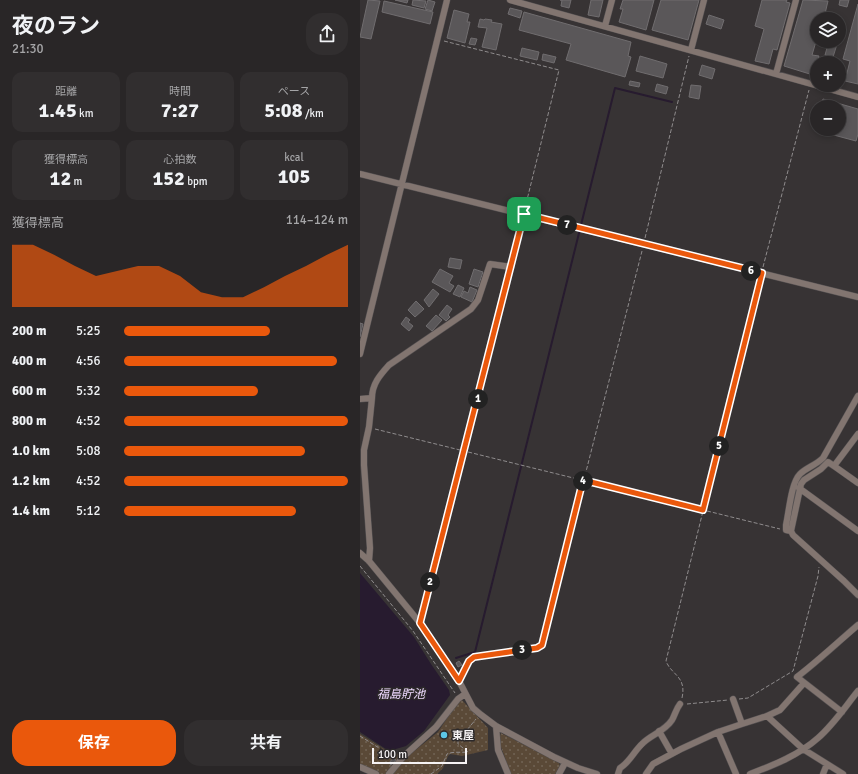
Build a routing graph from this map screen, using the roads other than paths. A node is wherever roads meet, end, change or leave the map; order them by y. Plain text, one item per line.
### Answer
1 (447, 0) edge
2 (510, 0) edge
3 (612, 0) edge
4 (704, 0) edge
5 (796, 0) edge
6 (519, 1) edge
7 (605, 26) junction
8 (691, 50) junction
9 (776, 74) junction
10 (858, 97) edge
11 (360, 174) edge
12 (402, 184) junction
13 (510, 267) road end
14 (858, 297) edge
15 (360, 354) edge
16 (858, 396) edge
17 (372, 398) junction
18 (360, 399) edge
19 (858, 434) edge
20 (834, 466) junction
21 (858, 483) edge
22 (800, 488) junction
23 (789, 531) junction
24 (858, 531) edge
25 (360, 553) edge
26 (369, 561) junction
27 (858, 595) edge
28 (858, 625) edge
29 (804, 683) junction
30 (858, 691) edge
31 (465, 694) junction
32 (733, 699) road end
33 (680, 704) road end
34 (842, 712) junction
35 (766, 716) junction
36 (742, 724) junction
37 (496, 726) junction
38 (659, 731) junction
39 (718, 732) junction
40 (803, 749) junction
41 (672, 754) junction
42 (565, 763) junction
43 (827, 764) junction
44 (360, 766) edge
45 (761, 772) edge
46 (376, 774) edge
47 (389, 774) edge
48 (508, 774) edge
49 (559, 774) edge
50 (597, 774) edge
51 (618, 774) edge
52 (646, 774) edge
53 (736, 774) edge
54 (750, 774) edge
55 (823, 774) edge
56 (843, 774) edge

1 - 12 street
2 - 6 street
3 - 7 street
4 - 8 street
5 - 9 street
6 - 7 street
7 - 8 street
8 - 9 street
9 - 10 street
11 - 12 street
12 - 14 street
12 - 15 street
13 - 17 street
16 - 23 street
17 - 18 street
17 - 26 street
19 - 20 street
20 - 21 street
20 - 22 street
22 - 23 street
22 - 24 street
23 - 27 street
25 - 26 street
26 - 31 street
28 - 29 street
29 - 34 street
29 - 35 street
30 - 34 street
31 - 37 street
31 - 47 street
32 - 36 street
33 - 38 street
34 - 40 street
35 - 36 street
35 - 40 street
36 - 39 street
37 - 42 street
37 - 48 street
38 - 41 street
38 - 51 street
39 - 41 street
39 - 53 street
40 - 43 street
40 - 45 street
41 - 52 street
42 - 49 street
42 - 50 street
43 - 55 street
43 - 56 street
44 - 46 street
45 - 54 street

